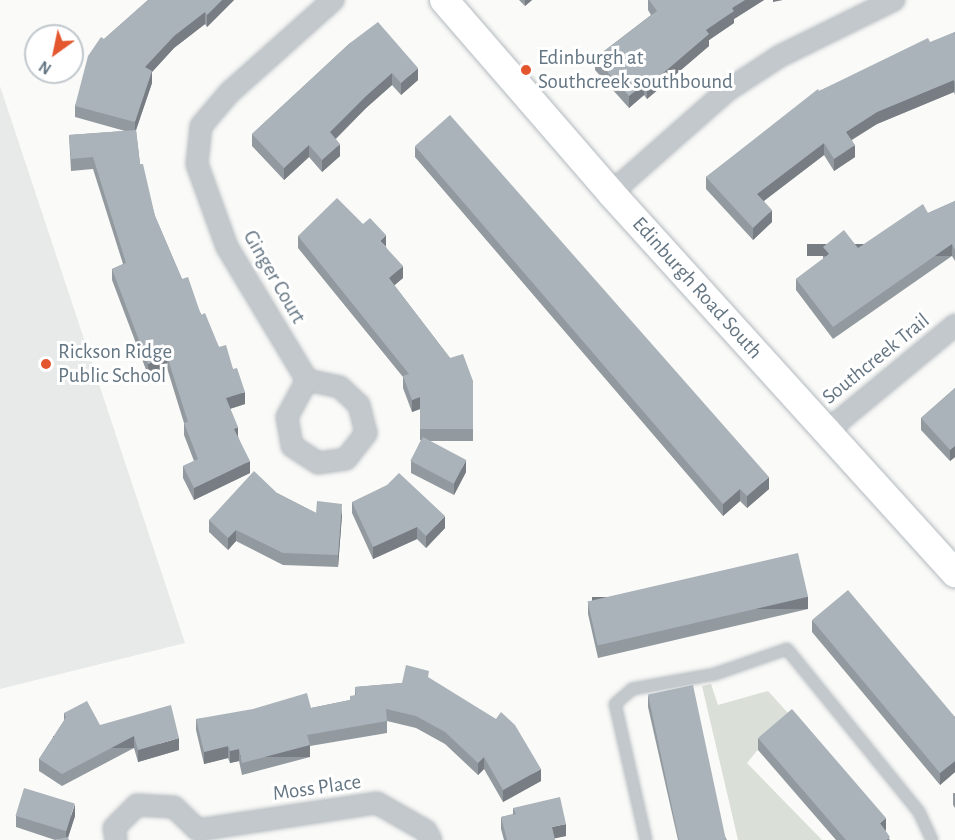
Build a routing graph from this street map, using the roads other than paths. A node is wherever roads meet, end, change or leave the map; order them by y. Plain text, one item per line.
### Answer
1 (333, 0) edge
2 (444, 0) edge
3 (894, 0) edge
4 (611, 193) junction
5 (955, 325) edge
6 (308, 380) junction
7 (827, 430) junction
8 (955, 573) edge
9 (196, 835) edge
10 (116, 840) edge
11 (431, 840) edge
12 (646, 840) edge
13 (932, 840) edge

1 - 6 street, Ginger Court
2 - 4 main road, Edinburgh Road South
3 - 4 street
4 - 7 main road, Edinburgh Road South
5 - 7 street, Southcreek Trail
6 - 6 street
7 - 8 main road, Edinburgh Road South
9 - 10 street, Moss Place
9 - 11 street, Moss Place
12 - 13 lane

